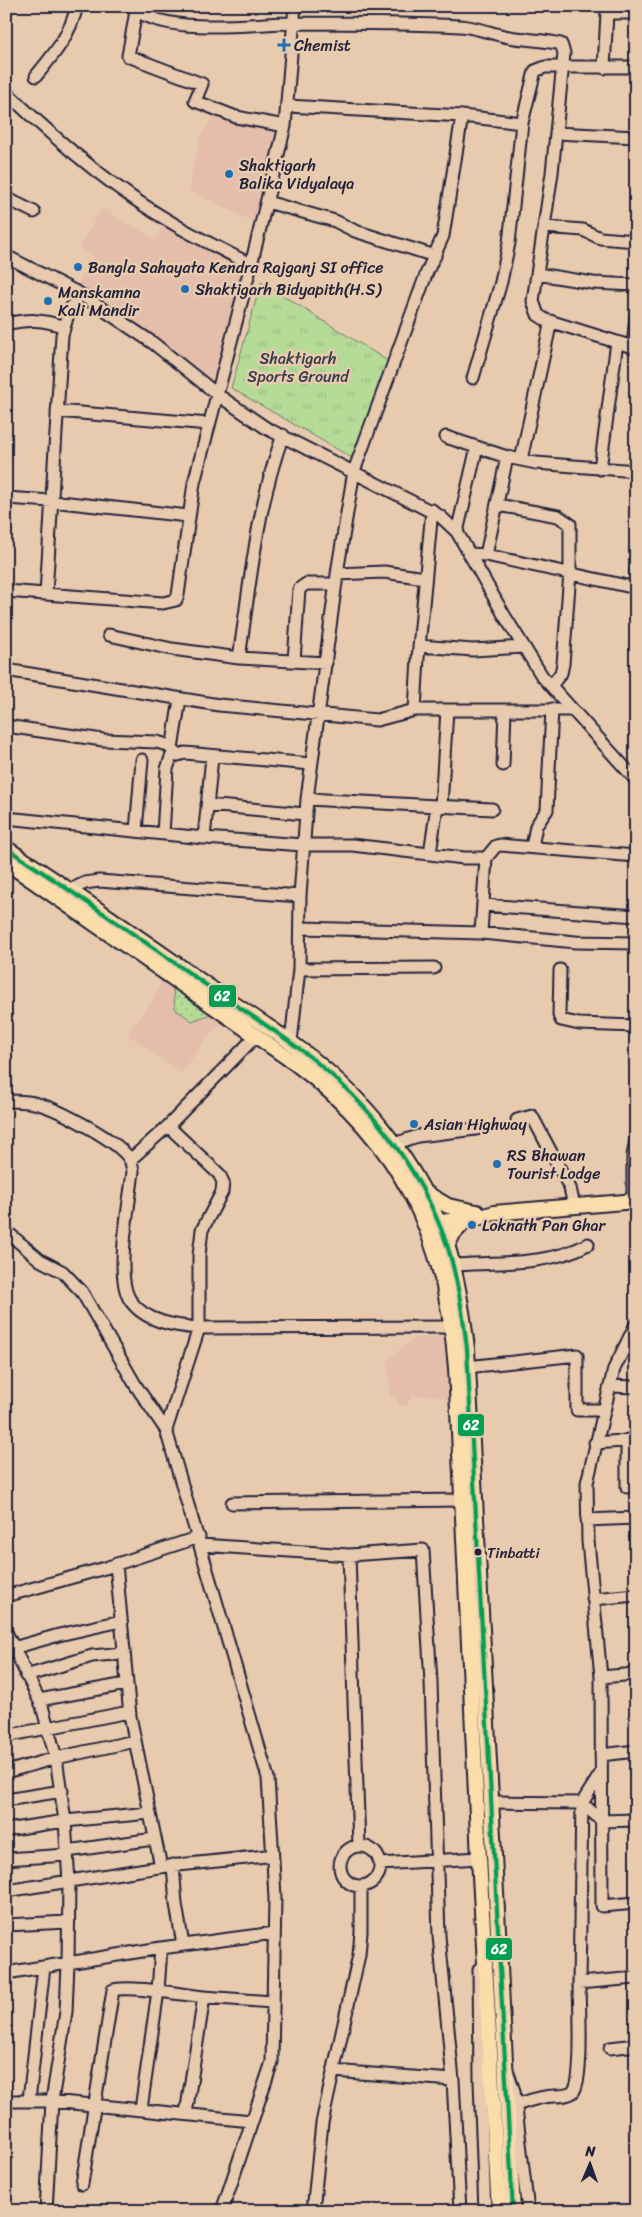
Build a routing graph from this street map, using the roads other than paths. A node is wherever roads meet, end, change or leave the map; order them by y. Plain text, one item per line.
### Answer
1 (77, 6) edge
2 (295, 6) edge
3 (133, 9) edge
4 (636, 13) edge
5 (294, 23) junction
6 (636, 67) edge
7 (562, 68) junction
8 (604, 68) junction
9 (36, 76) dead end
10 (6, 92) edge
11 (288, 106) junction
12 (462, 116) junction
13 (522, 123) junction
14 (285, 126) junction
15 (556, 133) junction
16 (636, 137) edge
17 (6, 198) edge
18 (267, 202) junction
19 (34, 212) dead end
20 (544, 227) junction
21 (636, 240) edge
22 (6, 256) edge
23 (435, 256) junction
24 (251, 265) junction
25 (538, 274) junction
26 (636, 285) edge
27 (80, 294) junction
28 (636, 315) edge
29 (552, 321) junction
30 (6, 324) edge
31 (64, 327) junction
32 (617, 342) junction
33 (635, 347) edge
34 (473, 378) dead end
35 (218, 395) junction
36 (57, 411) junction
37 (209, 424) junction
38 (283, 435) junction
39 (446, 437) dead end
40 (477, 447) junction
41 (507, 457) junction
42 (521, 460) junction
43 (600, 469) junction
44 (354, 471) junction
45 (636, 471) edge
46 (6, 498) edge
47 (51, 501) junction
48 (498, 505) junction
49 (432, 510) junction
50 (188, 516) junction
51 (457, 532) junction
52 (470, 554) junction
53 (486, 555) junction
54 (636, 570) edge
55 (570, 574) junction
56 (426, 578) junction
57 (336, 579) junction
58 (635, 588) edge
59 (6, 591) edge
60 (46, 594) junction
61 (110, 635) dead end
62 (419, 646) junction
63 (524, 647) junction
64 (239, 658) junction
65 (294, 661) junction
66 (326, 663) junction
67 (6, 670) edge
68 (551, 686) junction
69 (180, 699) junction
70 (552, 709) junction
71 (415, 710) junction
72 (447, 710) junction
73 (505, 710) junction
74 (572, 710) junction
75 (318, 714) junction
76 (6, 726) edge
77 (175, 751) junction
78 (212, 756) junction
79 (142, 760) dead end
80 (311, 764) junction
81 (503, 765) dead end
82 (636, 780) edge
83 (307, 799) junction
84 (207, 805) junction
85 (439, 806) junction
86 (492, 808) dead end
87 (305, 814) junction
88 (6, 818) edge
89 (136, 832) junction
90 (163, 834) junction
91 (204, 838) junction
92 (303, 845) junction
93 (532, 847) junction
94 (6, 848) edge
95 (430, 853) junction
96 (636, 856) edge
97 (486, 858) junction
98 (6, 862) edge
99 (70, 890) junction
100 (300, 896) junction
101 (483, 905) junction
102 (636, 916) edge
103 (300, 928) junction
104 (481, 933) junction
105 (636, 943) edge
106 (434, 968) dead end
107 (299, 969) junction
108 (560, 970) dead end
109 (636, 1026) edge
110 (256, 1036) junction
111 (291, 1042) junction
112 (6, 1102) edge
113 (517, 1120) dead end
114 (168, 1126) junction
115 (476, 1129) dead end
116 (636, 1139) edge
117 (394, 1144) junction
118 (130, 1160) junction
119 (424, 1191) junction
120 (634, 1201) edge
121 (574, 1206) junction
122 (472, 1215) junction
123 (430, 1218) junction
124 (6, 1231) edge
125 (588, 1244) dead end
126 (447, 1246) junction
127 (453, 1265) junction
128 (636, 1324) edge
129 (453, 1327) junction
130 (198, 1328) junction
131 (467, 1367) junction
132 (610, 1386) junction
133 (636, 1387) edge
134 (604, 1410) junction
135 (166, 1430) junction
136 (631, 1440) edge
137 (595, 1443) junction
138 (627, 1487) dead end
139 (462, 1500) junction
140 (232, 1503) dead end
141 (636, 1518) edge
142 (587, 1520) junction
143 (200, 1541) junction
144 (349, 1556) junction
145 (116, 1564) junction
146 (636, 1595) edge
147 (6, 1596) edge
148 (593, 1599) junction
149 (121, 1621) junction
150 (6, 1632) edge
151 (14, 1648) junction
152 (123, 1653) junction
153 (636, 1674) edge
154 (26, 1676) junction
155 (601, 1677) junction
156 (126, 1684) junction
157 (39, 1700) junction
158 (129, 1712) junction
159 (49, 1728) junction
160 (6, 1736) edge
161 (135, 1741) junction
162 (636, 1751) edge
163 (601, 1754) junction
164 (56, 1758) junction
165 (6, 1772) edge
166 (601, 1772) junction
167 (62, 1791) junction
168 (6, 1800) edge
169 (490, 1802) junction
170 (582, 1803) junction
171 (150, 1813) junction
172 (602, 1820) junction
173 (636, 1820) edge
174 (65, 1821) junction
175 (6, 1830) edge
176 (154, 1838) junction
177 (360, 1846) junction
178 (67, 1853) junction
179 (479, 1858) junction
180 (6, 1859) edge
181 (273, 1860) junction
182 (436, 1860) junction
183 (380, 1864) junction
184 (167, 1866) junction
185 (69, 1882) junction
186 (361, 1887) junction
187 (6, 1891) edge
188 (482, 1895) junction
189 (636, 1903) edge
190 (68, 1922) junction
191 (6, 1925) edge
192 (274, 1933) junction
193 (182, 1945) junction
194 (161, 1948) junction
195 (68, 1963) junction
196 (44, 1967) junction
197 (6, 1973) edge
198 (636, 1978) edge
199 (579, 1984) junction
200 (158, 1991) junction
201 (204, 1997) junction
202 (272, 2002) junction
203 (636, 2045) edge
204 (610, 2048) dead end
205 (506, 2069) junction
206 (333, 2071) junction
207 (453, 2080) junction
208 (29, 2100) junction
209 (52, 2100) junction
210 (6, 2101) edge
211 (94, 2104) junction
212 (516, 2105) junction
213 (141, 2109) junction
214 (186, 2114) junction
215 (251, 2121) junction
216 (82, 2184) dead end
217 (46, 2211) edge
218 (222, 2211) edge
219 (312, 2211) edge
220 (460, 2211) edge
221 (485, 2211) edge
222 (499, 2211) edge
223 (513, 2211) edge
224 (528, 2211) edge

1 - 9 street
2 - 5 street
3 - 5 street
3 - 14 street
4 - 8 street
5 - 7 street
5 - 11 street
6 - 8 street
7 - 8 street
7 - 13 street
7 - 15 street
10 - 24 street
11 - 12 street
11 - 14 street
12 - 13 street
12 - 23 street
13 - 34 street
14 - 18 street
15 - 16 street
15 - 20 street
17 - 19 street
18 - 23 street
18 - 24 street
20 - 21 street
20 - 25 street
22 - 27 street
23 - 44 street
24 - 35 street
25 - 26 street
25 - 29 street
27 - 31 street
27 - 35 street
28 - 33 street
29 - 32 street
29 - 42 street
30 - 31 street
31 - 36 street
32 - 33 street
32 - 43 street
35 - 37 street
35 - 38 street
36 - 37 street
36 - 47 street
37 - 50 street
38 - 44 street
38 - 64 street
39 - 40 street
40 - 41 street
40 - 51 street
41 - 42 street
41 - 48 street
42 - 43 street
43 - 45 street
44 - 49 street
44 - 57 street
46 - 47 street
47 - 50 street
47 - 60 street
48 - 53 street
48 - 55 street
49 - 51 street
49 - 56 street
50 - 60 street
51 - 52 street
52 - 53 street
52 - 63 street
53 - 55 street
54 - 58 street
55 - 58 street
55 - 68 street
56 - 57 street
56 - 62 street
57 - 65 street
57 - 66 street
59 - 60 street
61 - 64 street
62 - 63 street
62 - 71 street
63 - 68 street
64 - 65 street
65 - 66 street
66 - 75 street
67 - 69 street
68 - 74 street
69 - 75 street
69 - 77 street
70 - 73 street
70 - 74 street
70 - 93 street
71 - 72 street
71 - 75 street
72 - 73 street
72 - 85 street
73 - 81 street
74 - 82 street
75 - 80 street
76 - 77 street
77 - 78 street
77 - 90 street
78 - 80 street
78 - 84 street
79 - 89 street
80 - 83 street
83 - 85 street
83 - 87 street
84 - 87 street
84 - 91 street
85 - 86 street
85 - 95 street
87 - 92 street
88 - 89 street
89 - 90 street
90 - 91 street
91 - 92 street
92 - 95 street
92 - 100 street
93 - 96 street
93 - 97 street
94 - 99 main road
95 - 97 street
97 - 101 street
98 - 110 main road
99 - 100 street
99 - 111 main road
100 - 103 street
101 - 102 street
101 - 104 street
103 - 104 street
103 - 107 street
104 - 105 street
106 - 107 street
107 - 111 street
108 - 109 street
110 - 114 street
110 - 123 main road
111 - 117 main road
112 - 118 street
113 - 121 street
114 - 118 street
114 - 130 street
115 - 117 street
116 - 120 street
117 - 119 main road
118 - 130 street
119 - 122 main road
119 - 123 main road
120 - 121 main road
121 - 122 main road
122 - 123 main road
122 - 126 main road
123 - 126 main road
123 - 129 main road
124 - 135 street
125 - 127 street
126 - 127 main road
127 - 131 main road
128 - 132 street
129 - 130 street
129 - 139 main road
130 - 135 street
131 - 134 street
131 - 169 main road
132 - 133 street
132 - 134 street
134 - 137 street
135 - 143 street
136 - 137 street
136 - 138 street
137 - 142 street
139 - 140 street
139 - 179 main road
141 - 142 street
142 - 148 street
143 - 144 street
143 - 145 street
143 - 181 street
144 - 177 street
144 - 182 street
145 - 147 street
145 - 149 street
146 - 148 street
148 - 155 street
149 - 151 street
149 - 152 street
150 - 151 street
151 - 154 street
152 - 154 street
152 - 156 street
153 - 155 street
154 - 157 street
155 - 163 street
156 - 157 street
156 - 158 street
157 - 159 street
158 - 159 street
158 - 161 street
159 - 160 street
159 - 164 street
161 - 164 street
161 - 171 street
162 - 163 street
163 - 166 street
164 - 165 street
164 - 167 street
166 - 170 street
166 - 172 street
167 - 168 street
167 - 174 street
169 - 170 street
169 - 205 main road
170 - 172 street
170 - 199 street
171 - 174 street
171 - 176 street
172 - 173 street
172 - 189 street
174 - 175 street
174 - 178 street
176 - 178 street
176 - 184 street
177 - 183 street
177 - 186 street
178 - 180 street
178 - 185 street
179 - 182 street
179 - 188 main road
181 - 184 street
181 - 192 street
182 - 183 street
182 - 207 street
183 - 186 street
184 - 185 street
184 - 193 street
185 - 187 street
185 - 190 street
186 - 206 street
188 - 221 street
188 - 222 main road
190 - 191 street
190 - 195 street
192 - 193 street
192 - 202 street
193 - 194 street
194 - 195 street
194 - 200 street
195 - 196 street
195 - 209 street
196 - 197 street
196 - 208 street
198 - 199 street
199 - 212 street
200 - 201 street
200 - 211 street
200 - 213 street
201 - 202 street
201 - 214 street
202 - 215 street
203 - 204 street
205 - 212 street
205 - 223 main road
206 - 207 street
206 - 219 street
207 - 220 street
208 - 209 street
208 - 210 street
209 - 211 street
209 - 217 street
211 - 213 street
211 - 216 street
212 - 224 street
213 - 214 street
214 - 215 street
215 - 218 street

